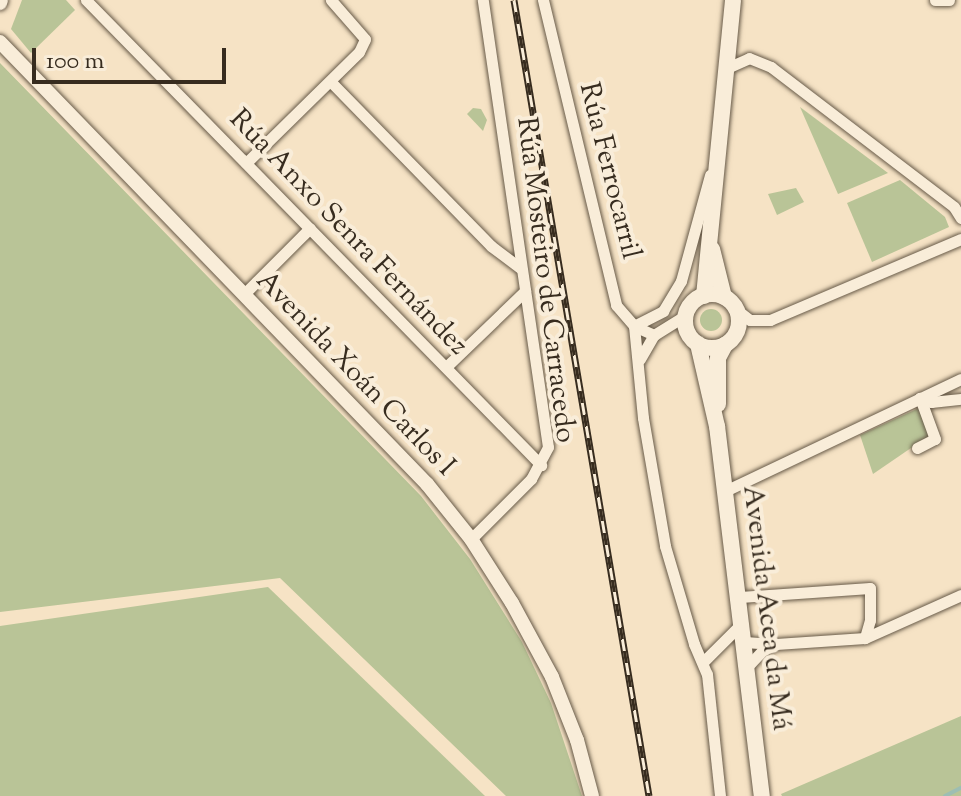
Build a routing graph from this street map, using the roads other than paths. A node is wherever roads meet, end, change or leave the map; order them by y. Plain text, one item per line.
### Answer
1 (86, 0) edge
2 (331, 0) edge
3 (483, 0) edge
4 (543, 0) edge
5 (935, 0) edge
6 (949, 0) edge
7 (731, 2) edge
8 (0, 42) edge
9 (727, 68) junction
10 (331, 82) junction
11 (718, 144) junction
12 (246, 163) junction
13 (961, 218) edge
14 (310, 228) junction
15 (961, 239) edge
16 (710, 244) junction
17 (521, 269) junction
18 (525, 291) junction
19 (244, 294) junction
20 (704, 296) junction
21 (724, 297) junction
22 (737, 310) junction
23 (687, 314) junction
24 (634, 326) junction
25 (654, 335) junction
26 (698, 344) junction
27 (725, 345) junction
28 (640, 359) junction
29 (446, 367) junction
30 (961, 379) edge
31 (920, 398) junction
32 (961, 399) edge
33 (717, 426) junction
34 (917, 448) dead end
35 (541, 465) junction
36 (725, 491) junction
37 (471, 539) junction
38 (961, 595) edge
39 (740, 597) junction
40 (743, 623) junction
41 (865, 638) junction
42 (745, 642) junction
43 (776, 644) junction
44 (704, 661) junction
45 (747, 667) junction
46 (592, 796) edge
47 (720, 796) edge
48 (762, 796) edge

1 - 12 street, Rúa Anxo Senra Fernández
2 - 10 street
3 - 17 street, Rúa Mosteiro de Carracedo
4 - 24 street, Rúa Ferrocarril
5 - 6 street
7 - 9 main road
8 - 19 street, Avenida Xoán Carlos I
9 - 11 main road
9 - 13 street
10 - 12 street
10 - 17 street
11 - 16 main road
11 - 24 street
12 - 14 street, Rúa Anxo Senra Fernández
14 - 19 street
14 - 29 street, Rúa Anxo Senra Fernández
15 - 22 street
16 - 20 main road
16 - 21 main road
17 - 18 street, Rúa Mosteiro de Carracedo
18 - 29 street
18 - 35 street, Rúa Mosteiro de Carracedo
19 - 37 street, Avenida Xoán Carlos I
20 - 21 main road
20 - 23 main road
21 - 22 main road
22 - 27 main road
23 - 25 street
23 - 26 main road
24 - 25 street
24 - 28 street
25 - 28 street
26 - 27 main road
26 - 33 main road
27 - 33 main road
28 - 44 street
29 - 35 street, Rúa Anxo Senra Fernández
30 - 31 street
31 - 32 street
31 - 34 street
31 - 36 street
33 - 36 main road, Avenida Acea da Má
35 - 37 street, Rúa Mosteiro de Carracedo
36 - 39 main road, Avenida Acea da Má
37 - 46 street, Avenida Xoán Carlos I
38 - 41 street
39 - 40 main road, Avenida Acea da Má
39 - 41 street
40 - 42 main road, Avenida Acea da Má
40 - 44 street
41 - 43 street
42 - 43 street
42 - 45 main road, Avenida Acea da Má
43 - 45 street
44 - 47 street
45 - 48 main road, Avenida Acea da Má

